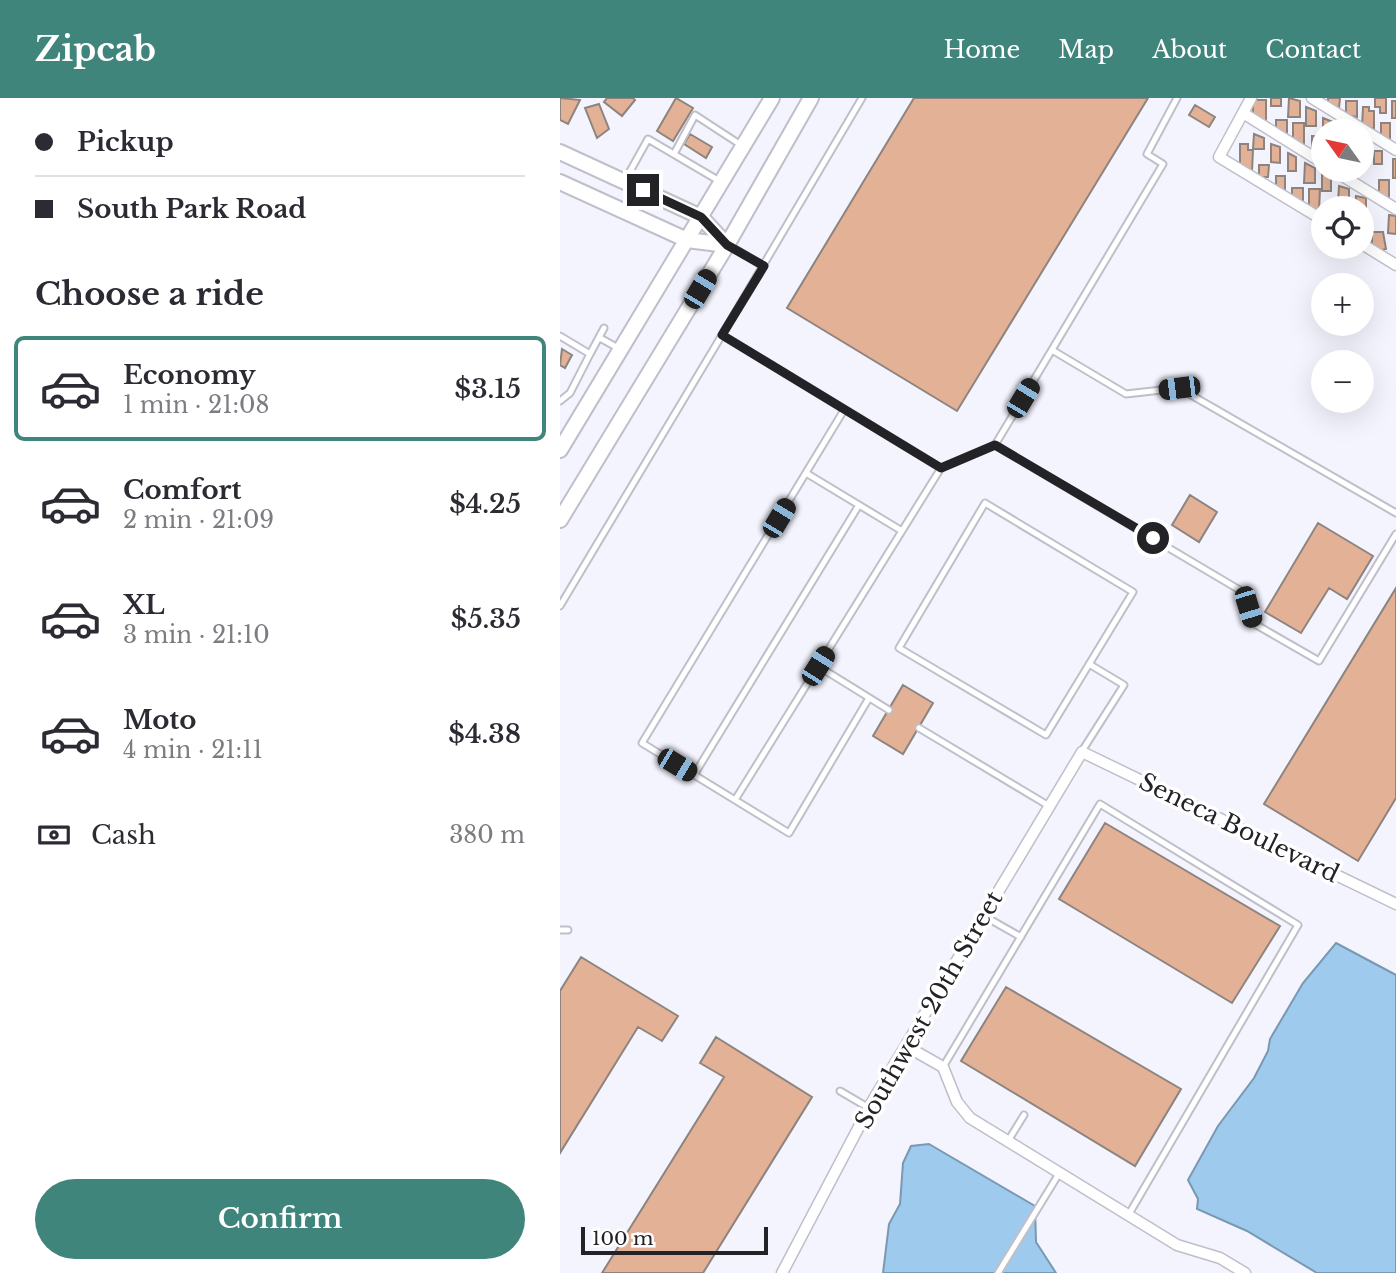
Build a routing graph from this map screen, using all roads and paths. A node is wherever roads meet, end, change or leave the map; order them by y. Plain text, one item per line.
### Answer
1 (772, 98) edge
2 (811, 98) edge
3 (862, 98) edge
4 (1177, 98) edge
5 (1251, 98) edge
6 (1312, 98) edge
7 (1243, 114) junction
8 (743, 146) junction
9 (1396, 150) edge
10 (560, 152) edge
11 (674, 155) junction
12 (1311, 156) edge
13 (624, 181) junction
14 (560, 182) edge
15 (722, 182) junction
16 (1352, 182) edge
17 (1396, 209) edge
18 (1311, 213) edge
19 (701, 217) junction
20 (687, 240) junction
21 (727, 245) junction
22 (1374, 251) edge
23 (1396, 265) edge
24 (764, 266) junction
25 (604, 328) dead end
26 (722, 335) junction
27 (560, 336) edge
28 (600, 338) junction
29 (621, 349) junction
30 (1052, 350) junction
31 (590, 354) junction
32 (560, 401) edge
33 (844, 410) junction
34 (995, 445) junction
35 (560, 450) edge
36 (941, 468) junction
37 (806, 472) junction
38 (859, 505) junction
39 (1396, 513) edge
40 (560, 520) edge
41 (902, 531) junction
42 (1396, 534) edge
43 (560, 606) edge
44 (1089, 664) junction
45 (818, 666) junction
46 (869, 698) junction
47 (889, 709) dead end
48 (919, 728) dead end
49 (1082, 752) junction
50 (694, 775) junction
51 (736, 800) junction
52 (1049, 806) junction
53 (1396, 904) edge
54 (984, 915) junction
55 (560, 930) edge
56 (568, 930) dead end
57 (1021, 937) junction
58 (906, 1046) junction
59 (943, 1067) junction
60 (840, 1091) dead end
61 (869, 1108) junction
62 (1024, 1115) dead end
63 (1008, 1141) junction
64 (1059, 1172) junction
65 (1129, 1214) junction
66 (1238, 1271) edge
67 (782, 1273) edge
68 (998, 1273) edge

1 - 8 main road
2 - 21 main road
3 - 24 lane
4 - 30 lane
5 - 7 street
6 - 9 street
7 - 12 street
7 - 18 street
8 - 11 lane
8 - 15 main road
10 - 13 main road
11 - 13 lane
11 - 15 lane
13 - 19 main road
14 - 20 main road
15 - 19 main road
16 - 17 street
19 - 20 main road
19 - 21 main road
20 - 21 main road
20 - 29 main road
21 - 24 lane
21 - 40 main road
22 - 23 street
24 - 26 lane
25 - 28 lane
26 - 33 lane
26 - 43 lane
27 - 31 lane
28 - 29 lane
28 - 31 lane
29 - 35 main road
30 - 34 lane
30 - 39 lane
31 - 32 lane
33 - 36 lane
33 - 37 lane
34 - 36 lane
34 - 42 lane
36 - 41 lane
37 - 38 lane
37 - 50 lane
38 - 41 lane
38 - 50 lane
41 - 45 lane
44 - 44 lane
44 - 49 lane
45 - 46 lane
45 - 51 lane
46 - 47 lane
46 - 51 lane
48 - 52 lane
49 - 52 street, Southwest 20th Street
49 - 53 street, Seneca Boulevard
50 - 51 lane
52 - 54 street, Southwest 20th Street
54 - 57 lane
54 - 58 street, Southwest 20th Street
55 - 56 lane
57 - 59 lane
57 - 65 lane
58 - 59 street
58 - 61 street, Southwest 20th Street
59 - 63 street
60 - 61 lane
61 - 67 street, Southwest 20th Street
62 - 63 lane
63 - 64 street
64 - 65 street
64 - 68 lane
65 - 66 street

